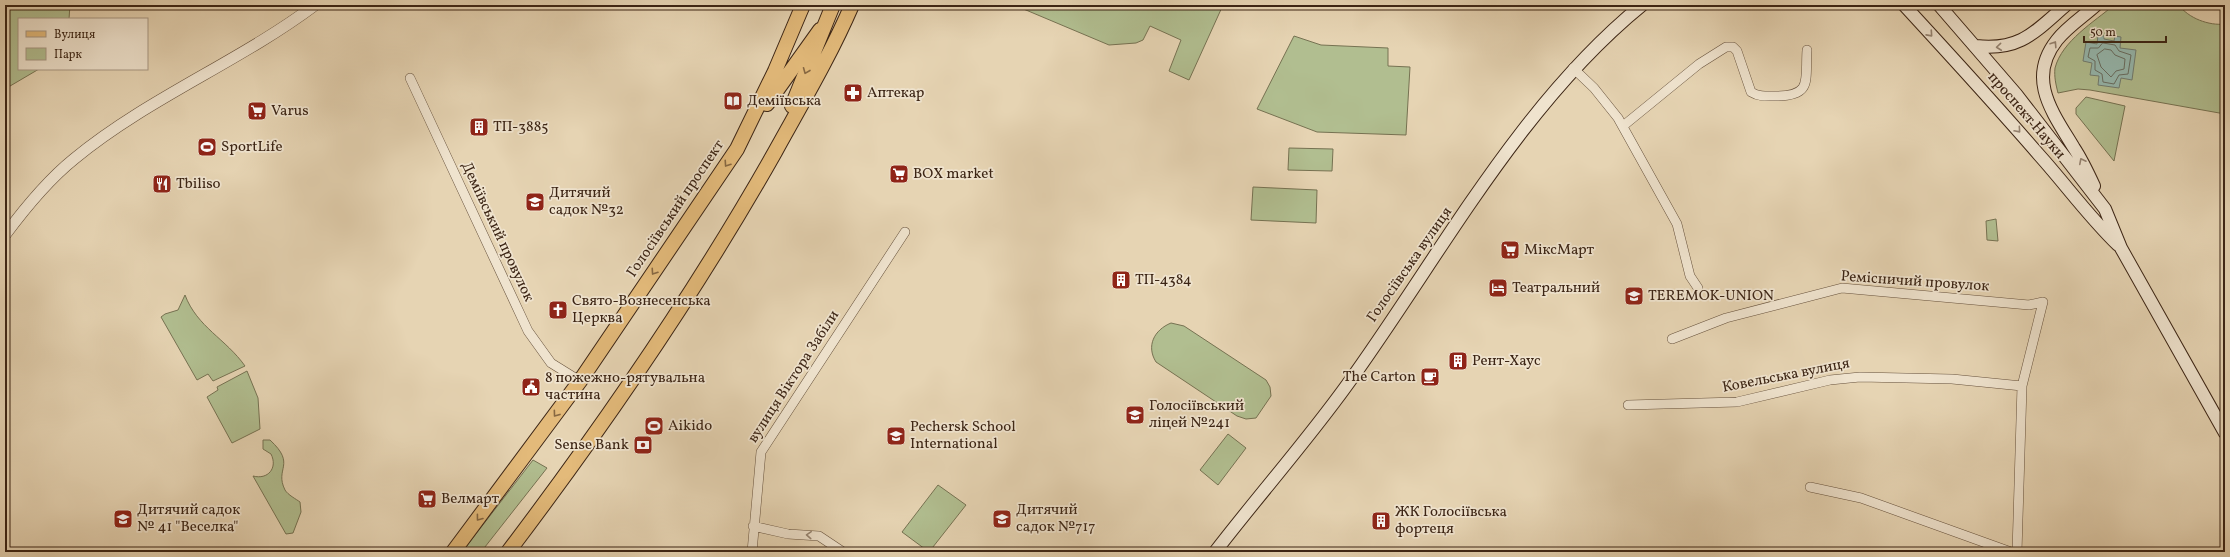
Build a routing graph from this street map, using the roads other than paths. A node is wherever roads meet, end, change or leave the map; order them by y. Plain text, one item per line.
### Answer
1 (315, 5) edge
2 (803, 5) edge
3 (833, 5) edge
4 (852, 5) edge
5 (860, 5) edge
6 (1642, 5) edge
7 (1904, 5) edge
8 (1940, 5) edge
9 (2066, 5) edge
10 (2096, 5) edge
11 (826, 22) junction
12 (835, 46) junction
13 (1976, 46) junction
14 (1807, 50) dead end
15 (1573, 68) junction
16 (410, 78) dead end
17 (1623, 126) junction
18 (747, 131) junction
19 (769, 162) junction
20 (2105, 209) junction
21 (905, 232) dead end
22 (5, 235) edge
23 (2121, 248) junction
24 (1698, 288) dead end
25 (1672, 339) dead end
26 (580, 381) junction
27 (2022, 386) junction
28 (1628, 405) dead end
29 (2225, 433) edge
30 (1810, 487) dead end
31 (753, 526) junction
32 (453, 552) edge
33 (508, 552) edge
34 (752, 552) edge
35 (842, 552) edge
36 (1215, 552) edge
37 (2011, 552) edge
38 (2017, 552) edge

1 - 22 street
2 - 18 main road, Голосіївський проспект
3 - 11 main road
4 - 12 main road
5 - 12 main road
6 - 15 main road, Голосіївська вулиця
7 -> 23 main road, проспект Науки
8 - 13 main road, проспект Науки
9 -> 13 main road
20 -> 10 main road
11 - 18 main road
11 -> 19 main road
12 - 19 main road
13 - 20 main road, проспект Науки
14 - 17 street
15 - 17 street
15 - 36 main road, Голосіївська вулиця
16 - 26 street, Деміївський провулок
17 - 24 street
18 -> 26 main road, Голосіївський проспект
19 - 33 main road
20 - 23 main road, проспект Науки
21 - 31 street, вулиця Віктора Забіли
23 - 29 main road, проспект Науки
25 - 27 street, Ремісничий провулок
26 -> 32 main road, Голосіївський проспект
27 - 28 street, Ковельська вулиця
27 - 38 street
30 - 37 street
31 - 34 street, вулиця Віктора Забіли
35 -> 31 street

